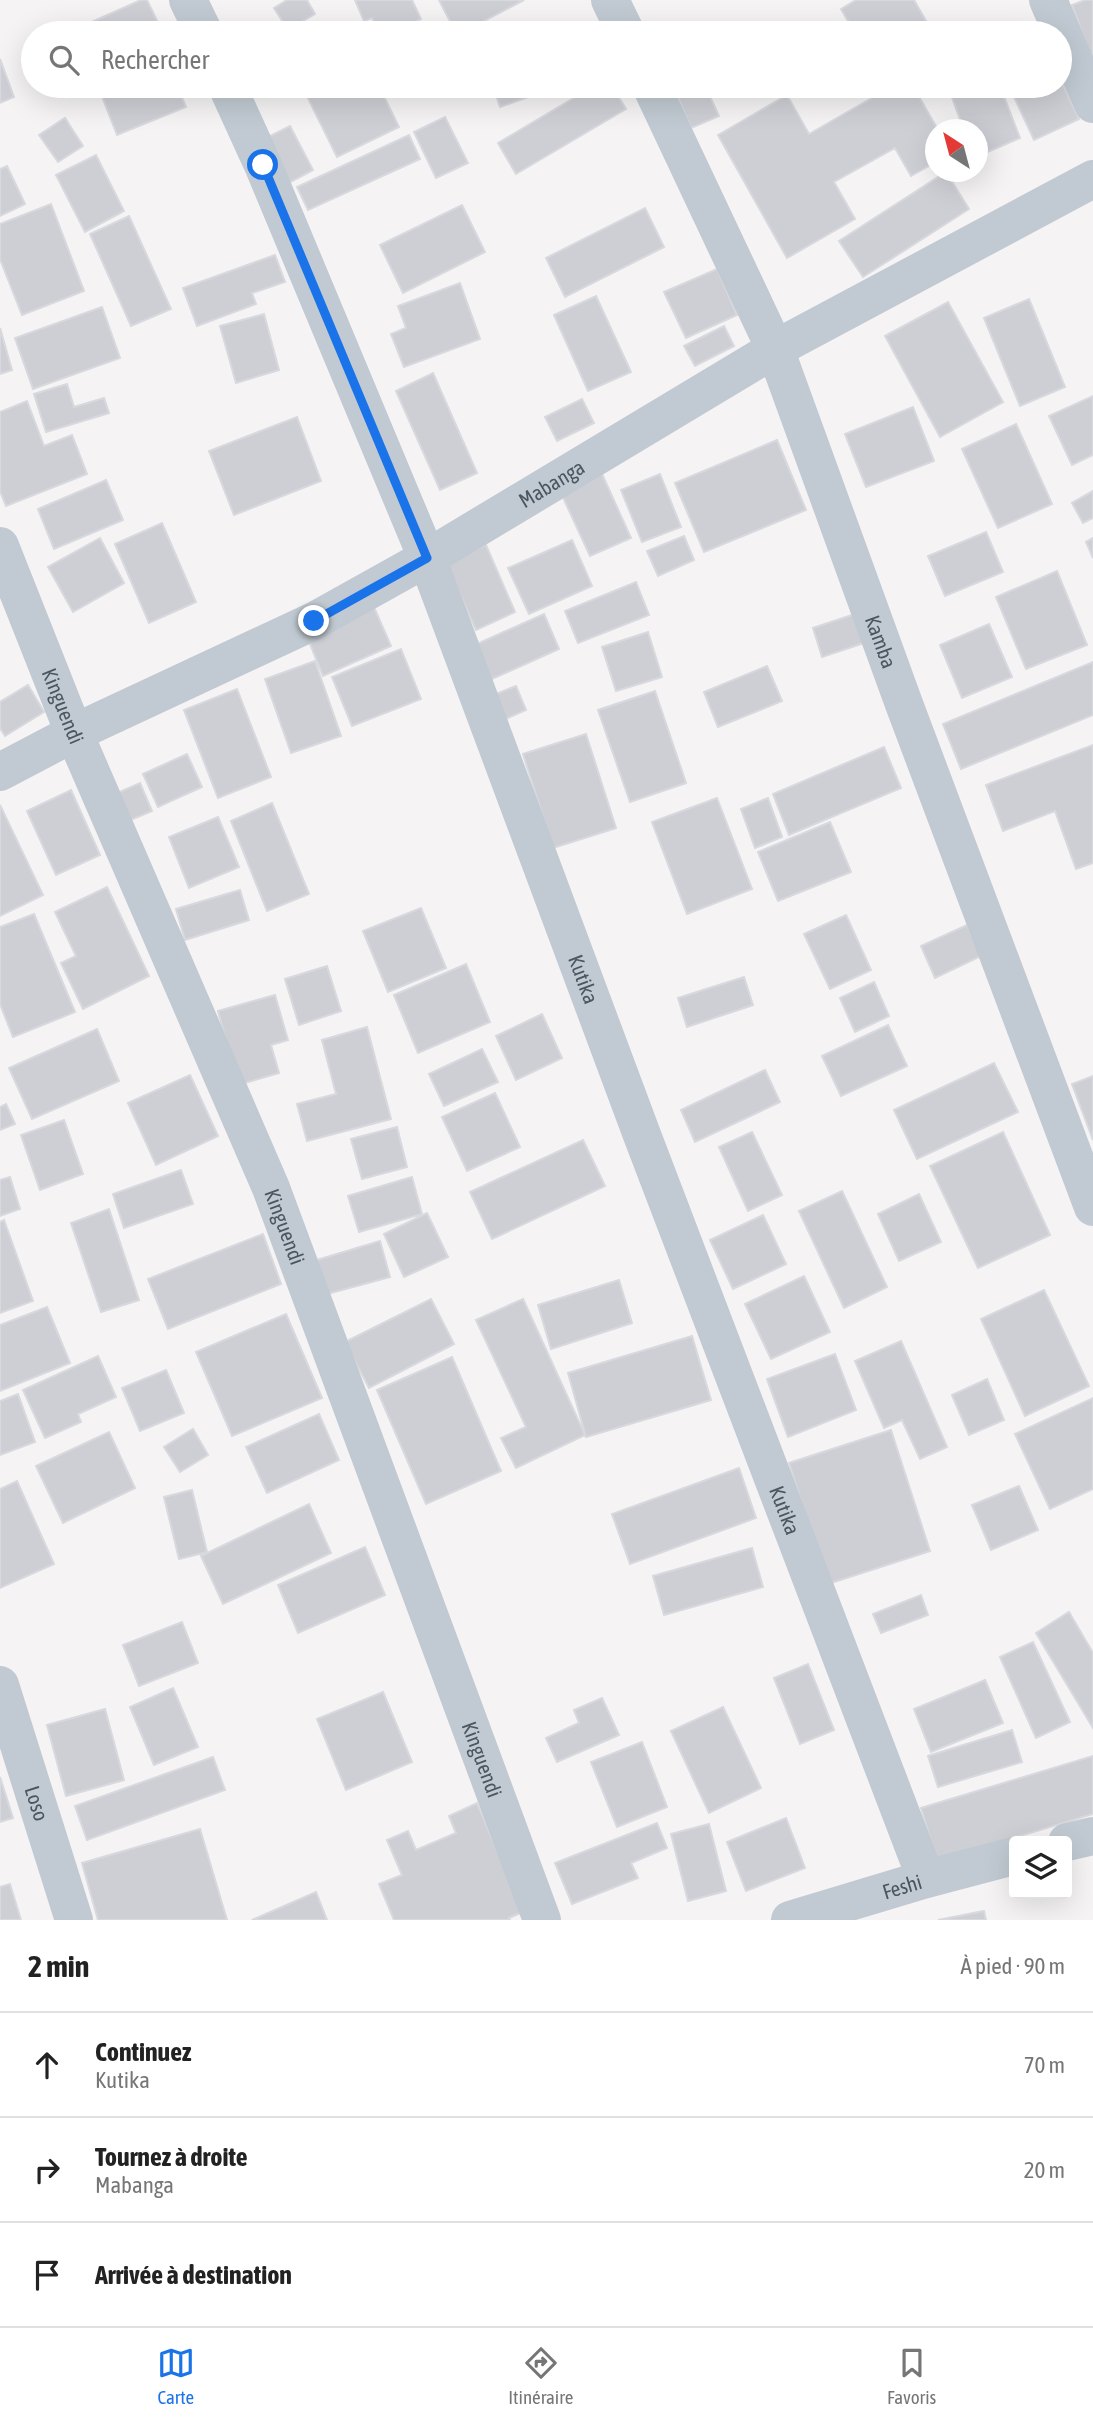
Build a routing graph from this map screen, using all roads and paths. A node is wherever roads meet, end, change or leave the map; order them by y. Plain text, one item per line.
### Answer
1 (188, 0) edge
2 (610, 0) edge
3 (1048, 0) edge
4 (198, 21) edge
5 (620, 21) edge
6 (1057, 21) edge
7 (1072, 55) edge
8 (232, 98) edge
9 (657, 98) edge
10 (1093, 104) edge
11 (1093, 179) edge
12 (775, 349) junction
13 (0, 546) edge
14 (427, 558) junction
15 (74, 733) junction
16 (0, 772) edge
17 (1093, 1207) edge
18 (0, 1685) edge
19 (1093, 1836) edge
20 (1072, 1841) edge
21 (1009, 1857) edge
22 (926, 1879) junction
23 (74, 1920) edge
24 (542, 1920) edge
25 (790, 1920) edge

1 - 4 street
2 - 5 street
3 - 6 street
7 - 10 street
8 - 14 street, Kutika
9 - 12 street, Kamba
11 - 12 street, Mabanga
12 - 14 street, Mabanga
12 - 17 street, Kamba
13 - 15 street, Kinguendi
14 - 15 street, Mabanga
14 - 22 street, Kutika
15 - 16 street, Mabanga
15 - 24 street, Kinguendi
18 - 23 street, Loso
19 - 20 street
21 - 22 street, Feshi
22 - 25 street, Feshi

